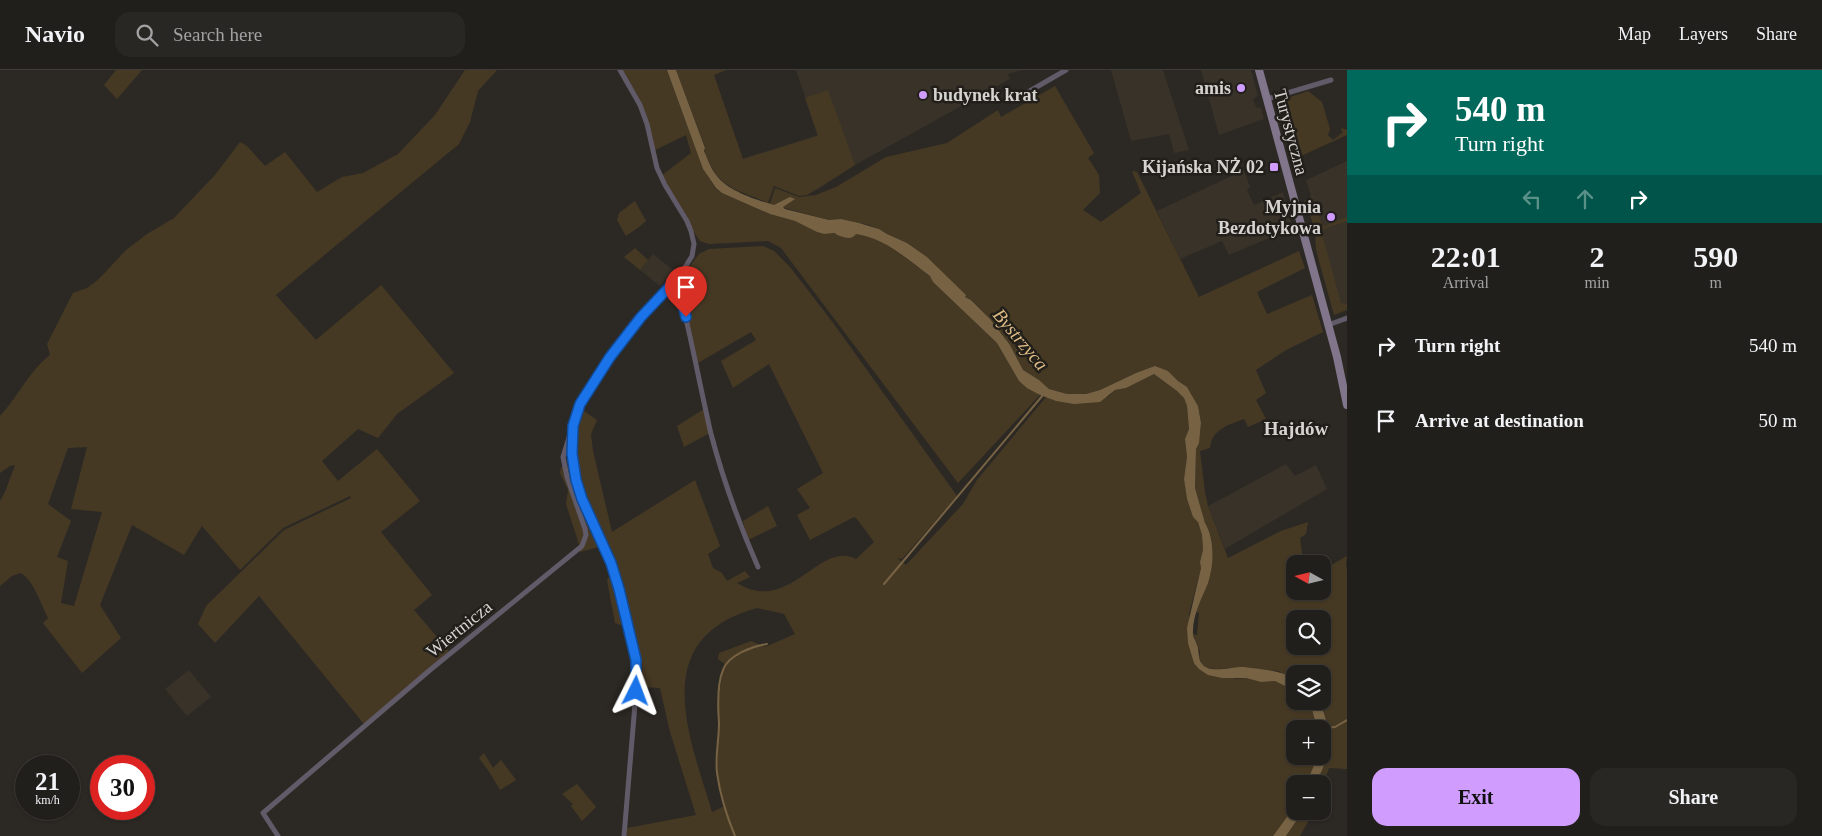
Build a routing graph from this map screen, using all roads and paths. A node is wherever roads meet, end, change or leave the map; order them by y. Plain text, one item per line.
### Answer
1 (620, 70) edge
2 (1066, 70) edge
3 (1259, 70) edge
4 (1331, 80) dead end
5 (1021, 96) dead end
6 (1267, 99) junction
7 (673, 283) junction
8 (1347, 318) edge
9 (1328, 325) junction
10 (1347, 405) edge
11 (573, 433) junction
12 (758, 567) dead end
13 (278, 836) edge
14 (624, 836) edge

1 - 7 street
2 - 5 street
3 - 6 main road, Turystyczna
4 - 6 street
6 - 9 main road, Turystyczna
7 - 11 street
7 - 12 street
8 - 9 street
9 - 10 main road, Turystyczna
11 - 13 street, Wiertnicza
11 - 14 street

